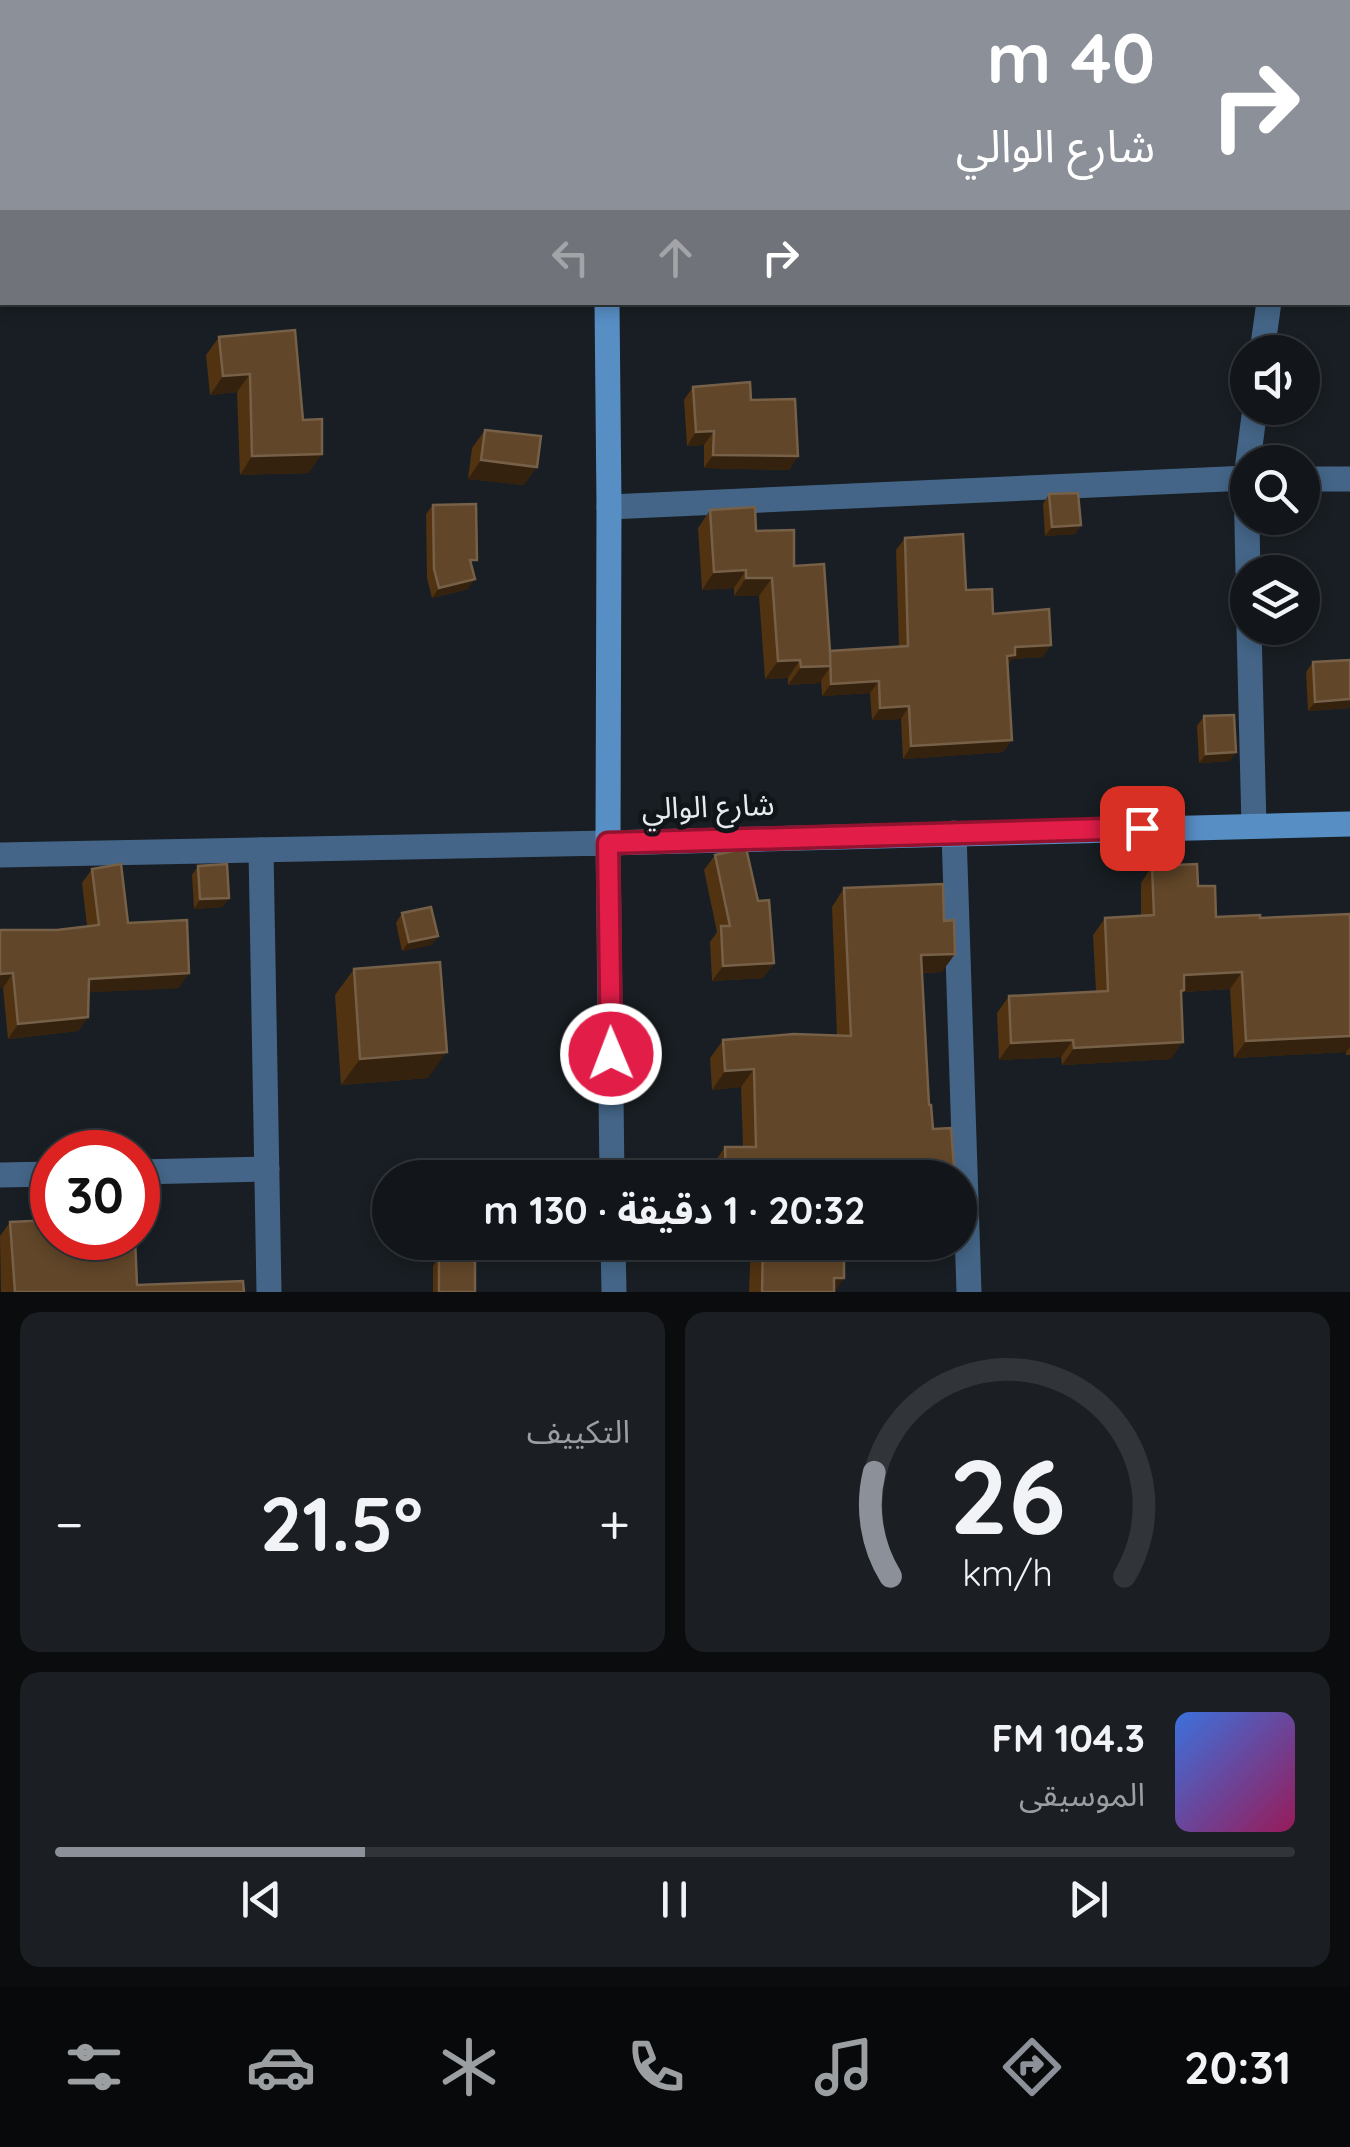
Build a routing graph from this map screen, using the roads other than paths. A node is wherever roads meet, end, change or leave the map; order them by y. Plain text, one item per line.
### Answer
1 (607, 305) edge
2 (1269, 305) edge
3 (1264, 335) edge
4 (1230, 472) edge
5 (1320, 479) edge
6 (1350, 479) edge
7 (609, 507) junction
8 (1249, 645) edge
9 (1350, 824) edge
10 (1254, 826) junction
11 (954, 832) junction
12 (608, 843) junction
13 (260, 850) junction
14 (0, 855) edge
15 (612, 1160) edge
16 (267, 1169) junction
17 (160, 1171) edge
18 (30, 1174) edge
19 (0, 1175) edge
20 (613, 1260) edge
21 (269, 1292) edge
22 (614, 1292) edge
23 (969, 1292) edge

1 - 7 main road, شارع الوالي
2 - 3 street
4 - 7 street
5 - 6 street
7 - 12 main road, شارع الوالي
8 - 10 street
9 - 10 main road, شارع الوالي
10 - 11 main road, شارع الوالي
11 - 12 main road, شارع الوالي
11 - 23 street
12 - 13 street
12 - 15 street
13 - 14 street
13 - 16 street
16 - 17 street
16 - 21 street
18 - 19 street
20 - 22 street

